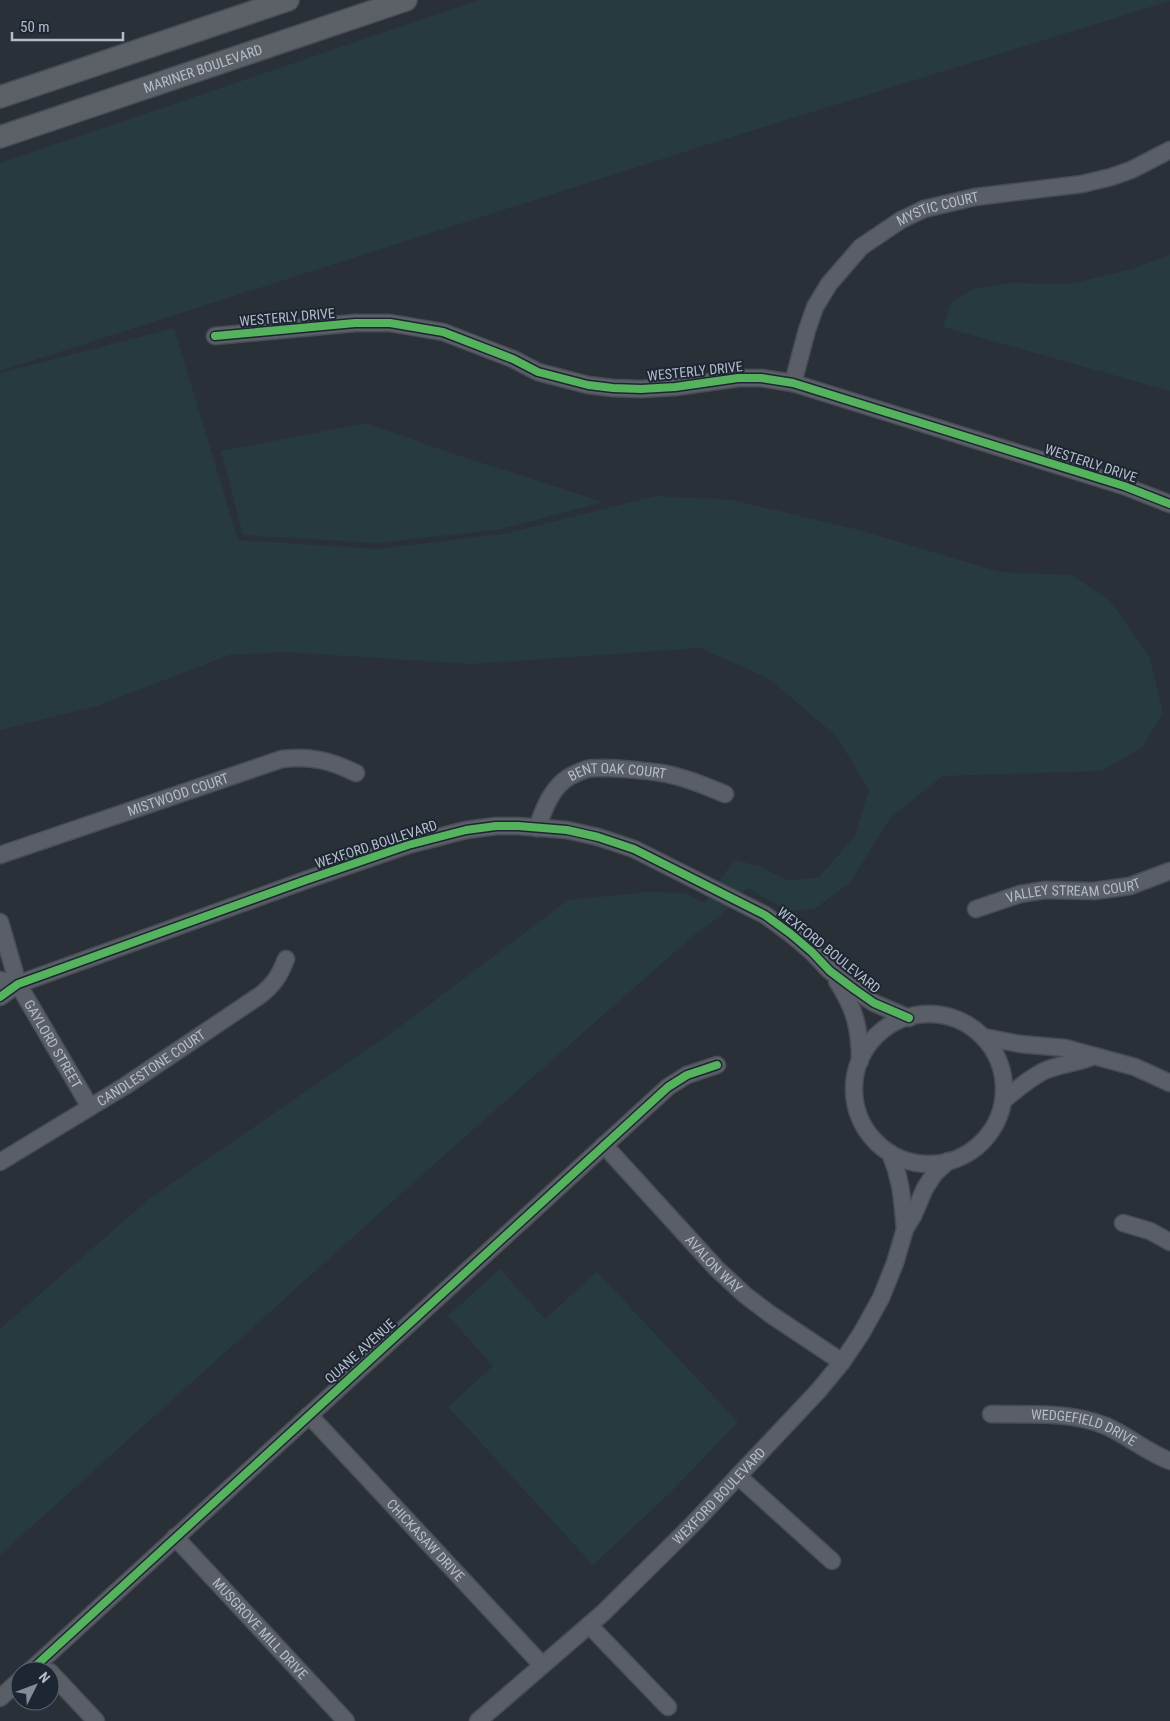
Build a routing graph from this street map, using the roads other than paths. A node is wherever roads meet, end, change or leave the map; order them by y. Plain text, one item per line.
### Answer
1 (288, 0) edge
2 (406, 0) edge
3 (0, 97) edge
4 (0, 137) edge
5 (1170, 150) edge
6 (215, 336) dead end
7 (793, 382) junction
8 (1170, 504) edge
9 (356, 774) dead end
10 (725, 794) dead end
11 (537, 828) junction
12 (0, 855) edge
13 (1170, 871) edge
14 (976, 909) dead end
15 (0, 922) edge
16 (286, 959) dead end
17 (830, 971) junction
18 (0, 980) edge
19 (18, 984) junction
20 (0, 997) edge
21 (909, 1018) junction
22 (984, 1037) junction
23 (1094, 1056) junction
24 (860, 1061) junction
25 (717, 1065) dead end
26 (1170, 1083) edge
27 (1005, 1099) junction
28 (90, 1107) junction
29 (604, 1145) junction
30 (890, 1153) junction
31 (948, 1160) junction
32 (0, 1162) edge
33 (1123, 1223) dead end
34 (905, 1230) junction
35 (1170, 1242) edge
36 (842, 1362) junction
37 (991, 1414) dead end
38 (309, 1415) junction
39 (1170, 1461) edge
40 (738, 1476) junction
41 (175, 1537) junction
42 (832, 1561) dead end
43 (589, 1625) junction
44 (50, 1661) edge
45 (542, 1666) junction
46 (60, 1686) edge
47 (10, 1689) edge
48 (0, 1698) edge
49 (668, 1707) dead end
50 (96, 1721) edge
51 (346, 1721) edge
52 (478, 1721) edge

1 - 3 main road
2 - 4 main road, MARINER BOULEVARD
5 - 7 street, MYSTIC COURT
6 - 7 street, WESTERLY DRIVE
7 - 8 street, WESTERLY DRIVE
9 - 12 street, MISTWOOD COURT
10 - 11 street, BENT OAK COURT
11 - 17 street, WEXFORD BOULEVARD
11 - 19 street, WEXFORD BOULEVARD
13 - 14 street, VALLEY STREAM COURT
15 - 19 street, GAYLORD STREET
16 - 28 street, CANDLESTONE COURT
17 - 21 street, WEXFORD BOULEVARD
17 - 24 street, WEXFORD BOULEVARD
18 - 19 street
19 - 20 street, WEXFORD BOULEVARD
19 - 28 street, GAYLORD STREET
21 - 22 street
21 - 24 street
22 - 23 street
22 - 27 street
23 - 26 street
23 - 27 street
24 - 30 street
25 - 29 street, QUANE AVENUE
27 - 31 street
28 - 32 street, CANDLESTONE COURT
29 - 36 street, AVALON WAY
29 - 38 street, QUANE AVENUE
30 - 31 street
30 - 34 street, WEXFORD BOULEVARD
31 - 34 street, WEXFORD BOULEVARD
33 - 35 street
34 - 36 street, WEXFORD BOULEVARD
36 - 40 street, WEXFORD BOULEVARD
37 - 39 street, WEDGEFIELD DRIVE
38 - 41 street, QUANE AVENUE
38 - 45 street, CHICKASAW DRIVE
40 - 42 street
40 - 43 street, WEXFORD BOULEVARD
41 - 44 street, QUANE AVENUE
41 - 51 street, MUSGROVE MILL DRIVE
43 - 45 street, WEXFORD BOULEVARD
43 - 49 street
45 - 52 street, WEXFORD BOULEVARD
46 - 50 street
47 - 48 street

